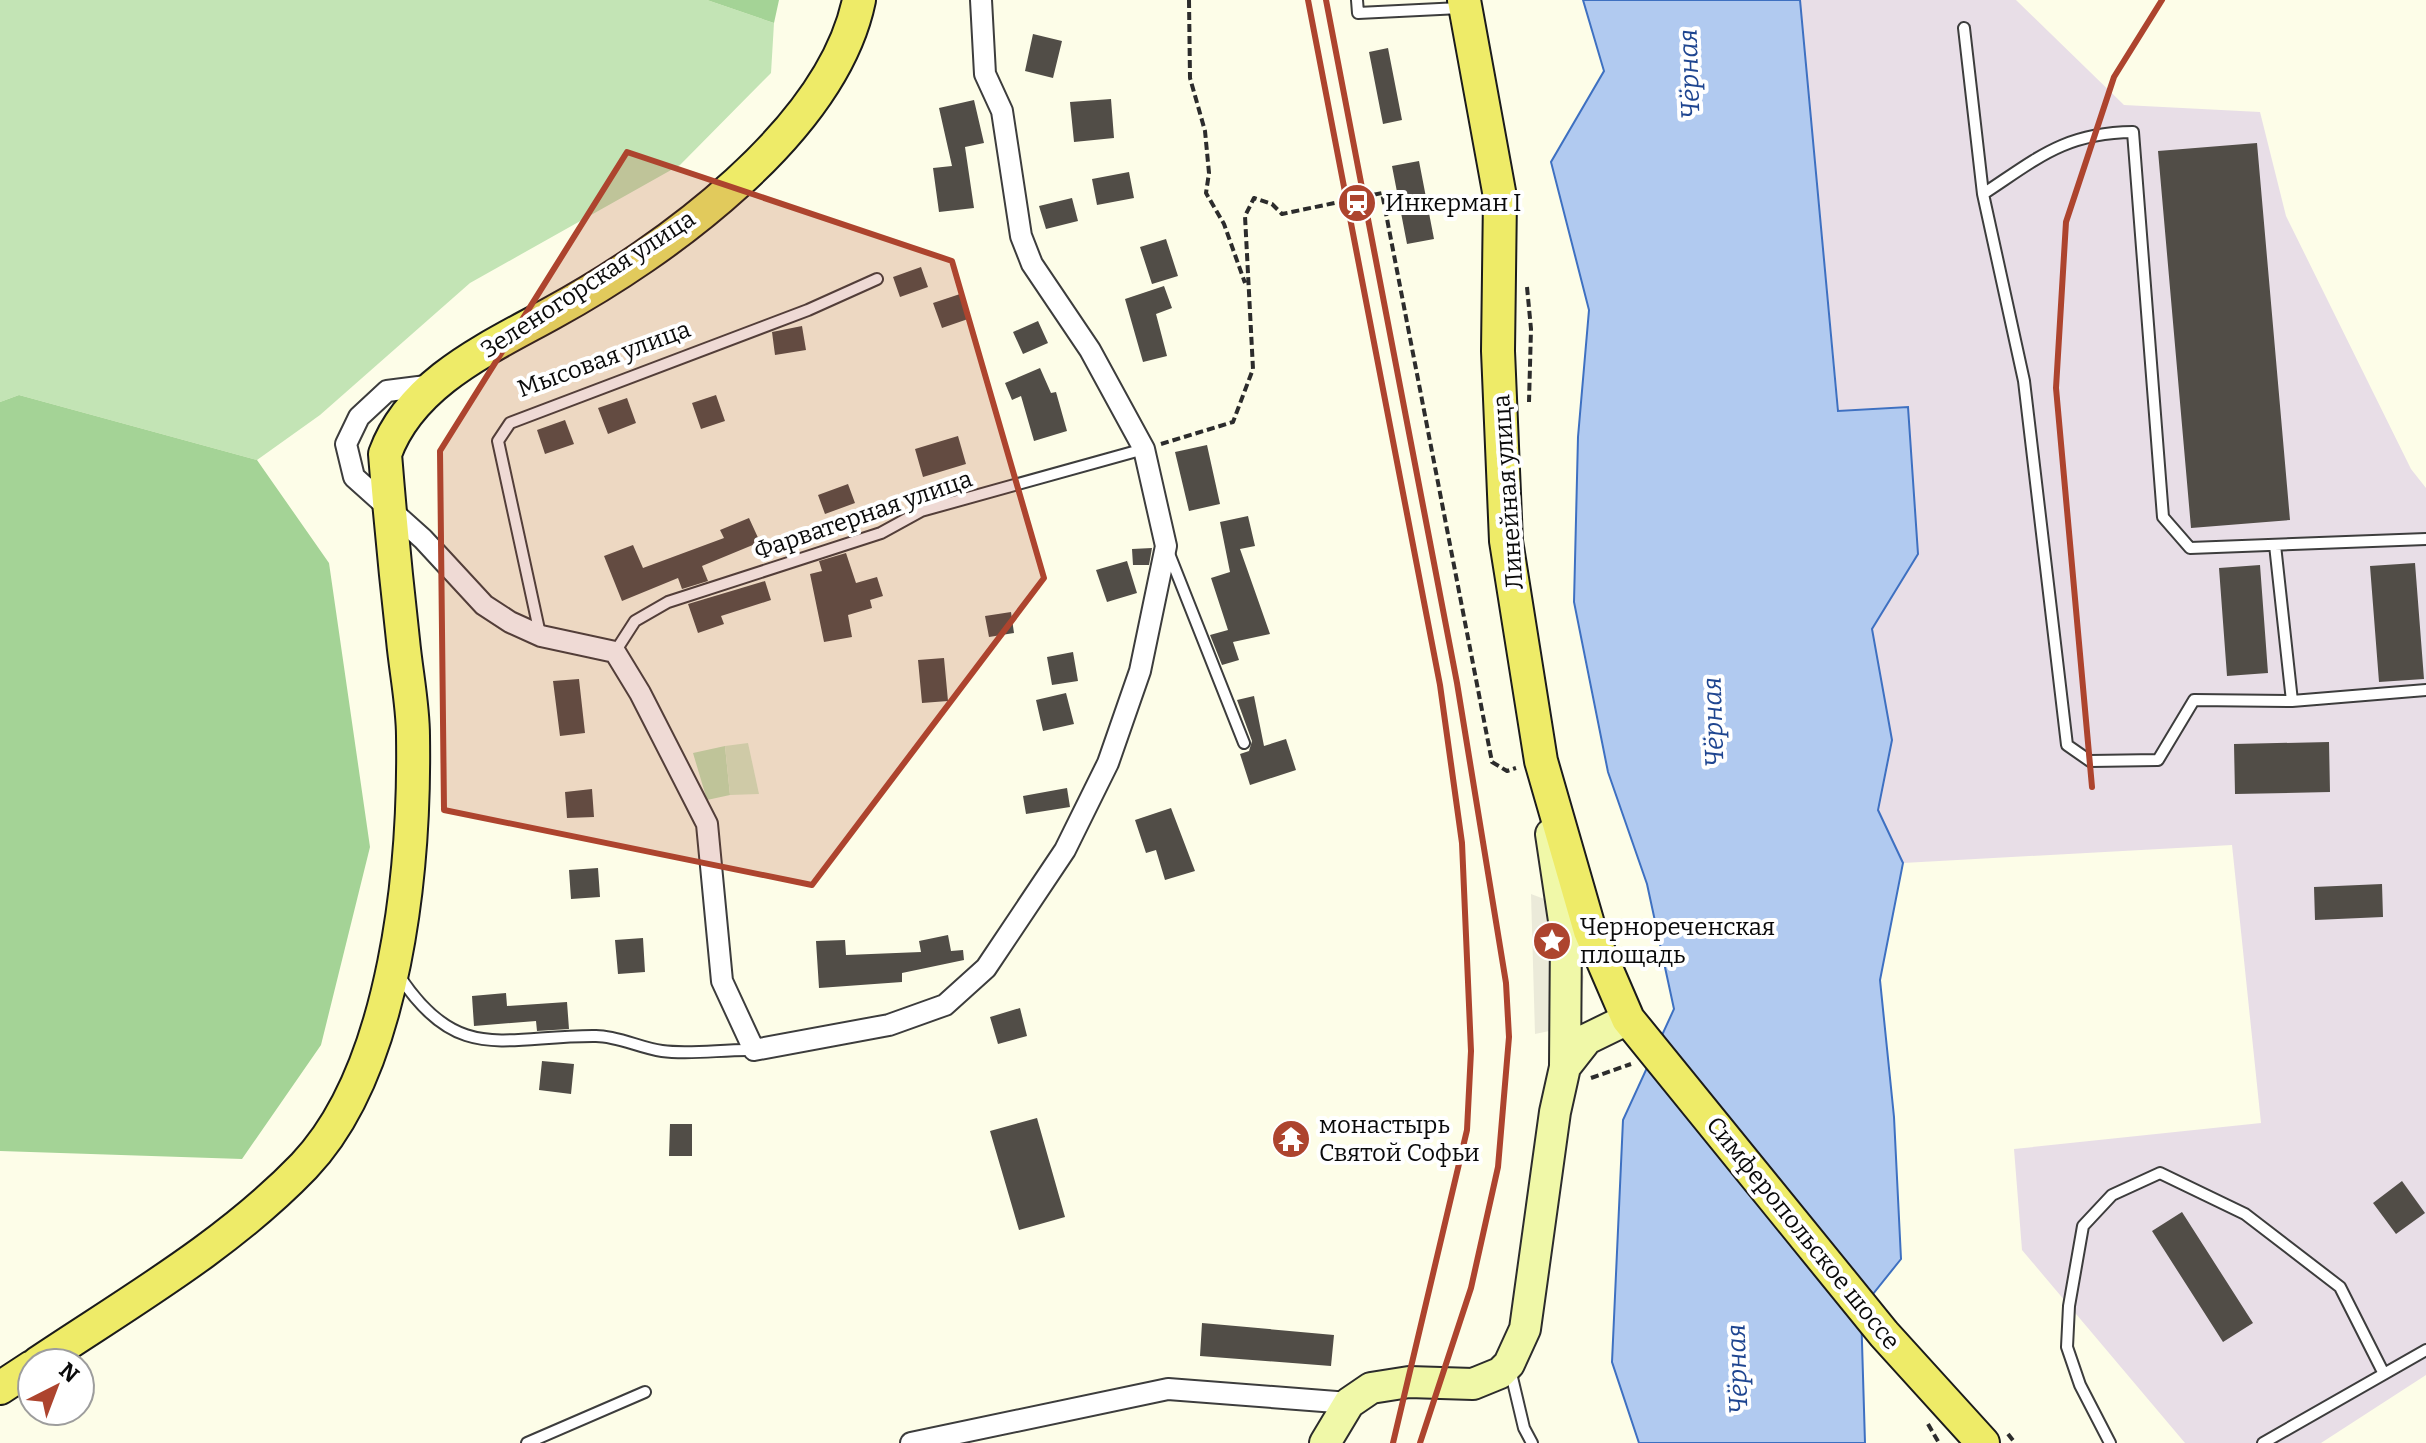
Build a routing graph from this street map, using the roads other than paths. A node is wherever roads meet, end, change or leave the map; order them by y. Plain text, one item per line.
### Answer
1 (859, 0) edge
2 (981, 0) edge
3 (1357, 0) edge
4 (1465, 4) edge
5 (1964, 28) dead end
6 (1983, 194) junction
7 (877, 279) dead end
8 (1144, 449) junction
9 (390, 523) junction
10 (2426, 539) edge
11 (2275, 545) junction
12 (1166, 546) junction
13 (541, 636) junction
14 (615, 652) junction
15 (2426, 690) edge
16 (2292, 701) junction
17 (1244, 743) dead end
18 (1541, 761) junction
19 (392, 965) junction
20 (1628, 1019) junction
21 (754, 1050) junction
22 (1565, 1067) junction
23 (62, 1347) edge
24 (2426, 1350) edge
25 (1509, 1364) junction
26 (2384, 1374) junction
27 (645, 1392) dead end
28 (1349, 1403) junction
29 (936, 1440) edge
30 (527, 1443) edge
31 (911, 1443) edge
32 (1325, 1443) edge
33 (1532, 1443) edge
34 (1983, 1443) edge
35 (2110, 1443) edge
36 (2263, 1443) edge

1 - 9 main road, Зеленогорская улица
2 - 8 street
3 - 4 lane
4 - 18 main road, Линейная улица
5 - 6 lane
6 - 11 lane
6 - 16 lane
7 - 13 lane, Мысовая улица
8 - 12 street
8 - 14 lane, Фарватерная улица
9 - 13 street
9 - 19 main road, Зеленогорская улица
10 - 11 lane
11 - 16 lane
12 - 17 lane
12 - 21 street
13 - 14 street
14 - 21 street
15 - 16 lane
18 - 20 main road, Линейная улица
18 - 22 main road
19 - 21 lane
19 - 23 main road, Зеленогорская улица
20 - 22 main road
20 - 34 main road, Симферопольское шоссе
22 - 25 main road
24 - 26 lane
25 - 28 main road
25 - 33 lane
26 - 35 lane
26 - 36 lane
27 - 30 lane
28 - 29 street
28 - 32 main road
29 - 31 street

